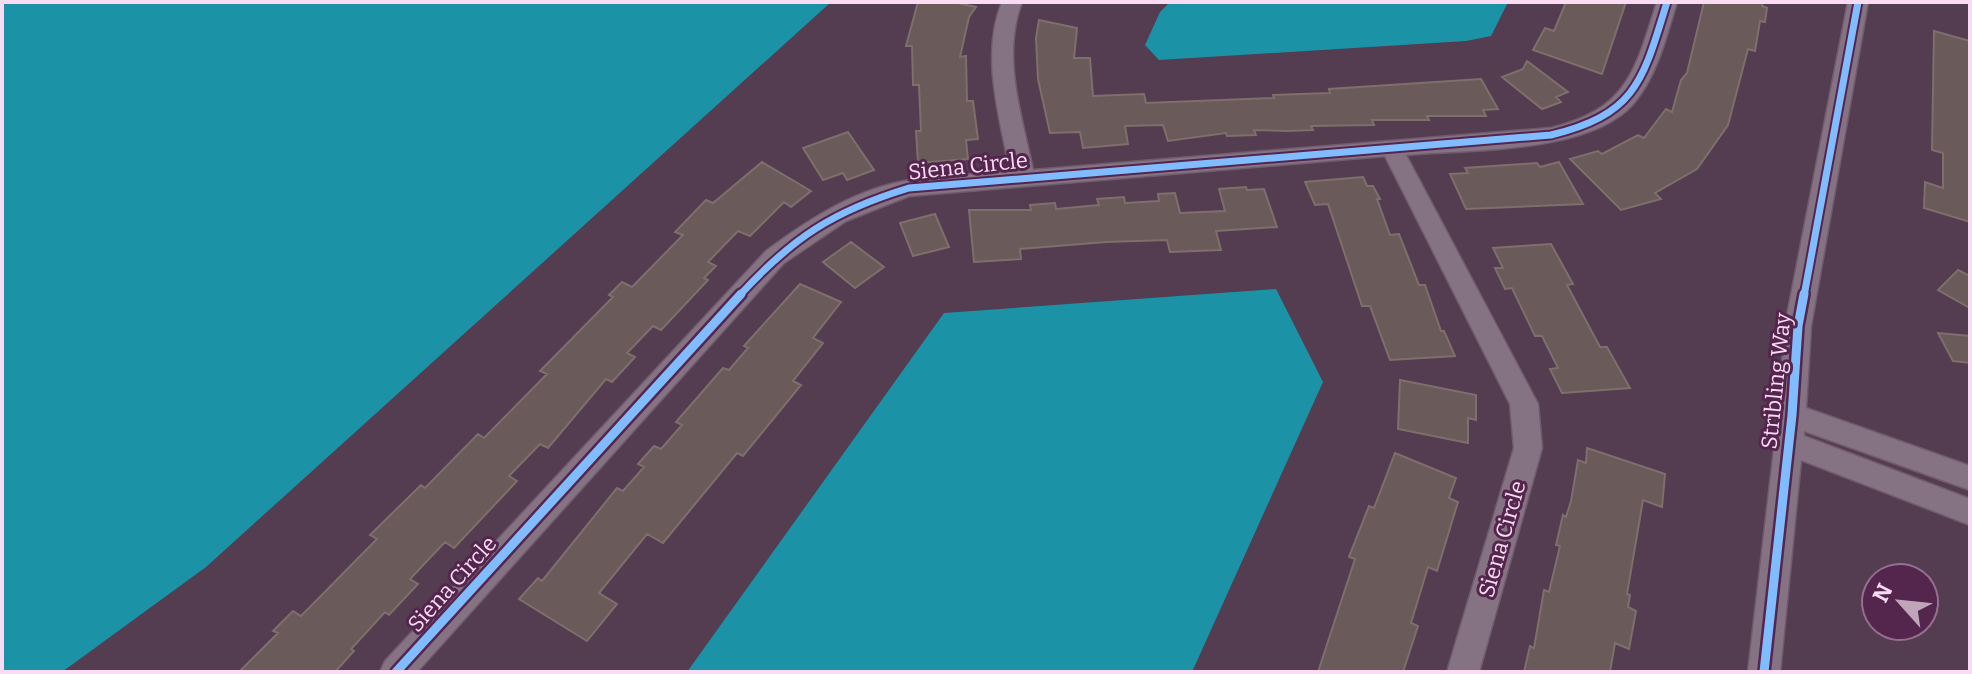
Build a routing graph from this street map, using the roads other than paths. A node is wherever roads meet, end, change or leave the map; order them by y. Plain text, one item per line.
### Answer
1 (1012, 2) edge
2 (1667, 2) edge
3 (1858, 2) edge
4 (1392, 149) junction
5 (1023, 178) junction
6 (1790, 429) junction
7 (1970, 478) edge
8 (1970, 512) edge
9 (396, 672) edge
10 (1463, 672) edge
11 (1764, 672) edge

1 - 5 street
2 - 4 street, Siena Circle
3 - 6 street, Stribling Way
4 - 5 street, Siena Circle
4 - 10 street, Siena Circle
5 - 9 street, Siena Circle
6 - 7 street
6 - 8 street
6 - 11 street, Stribling Way

